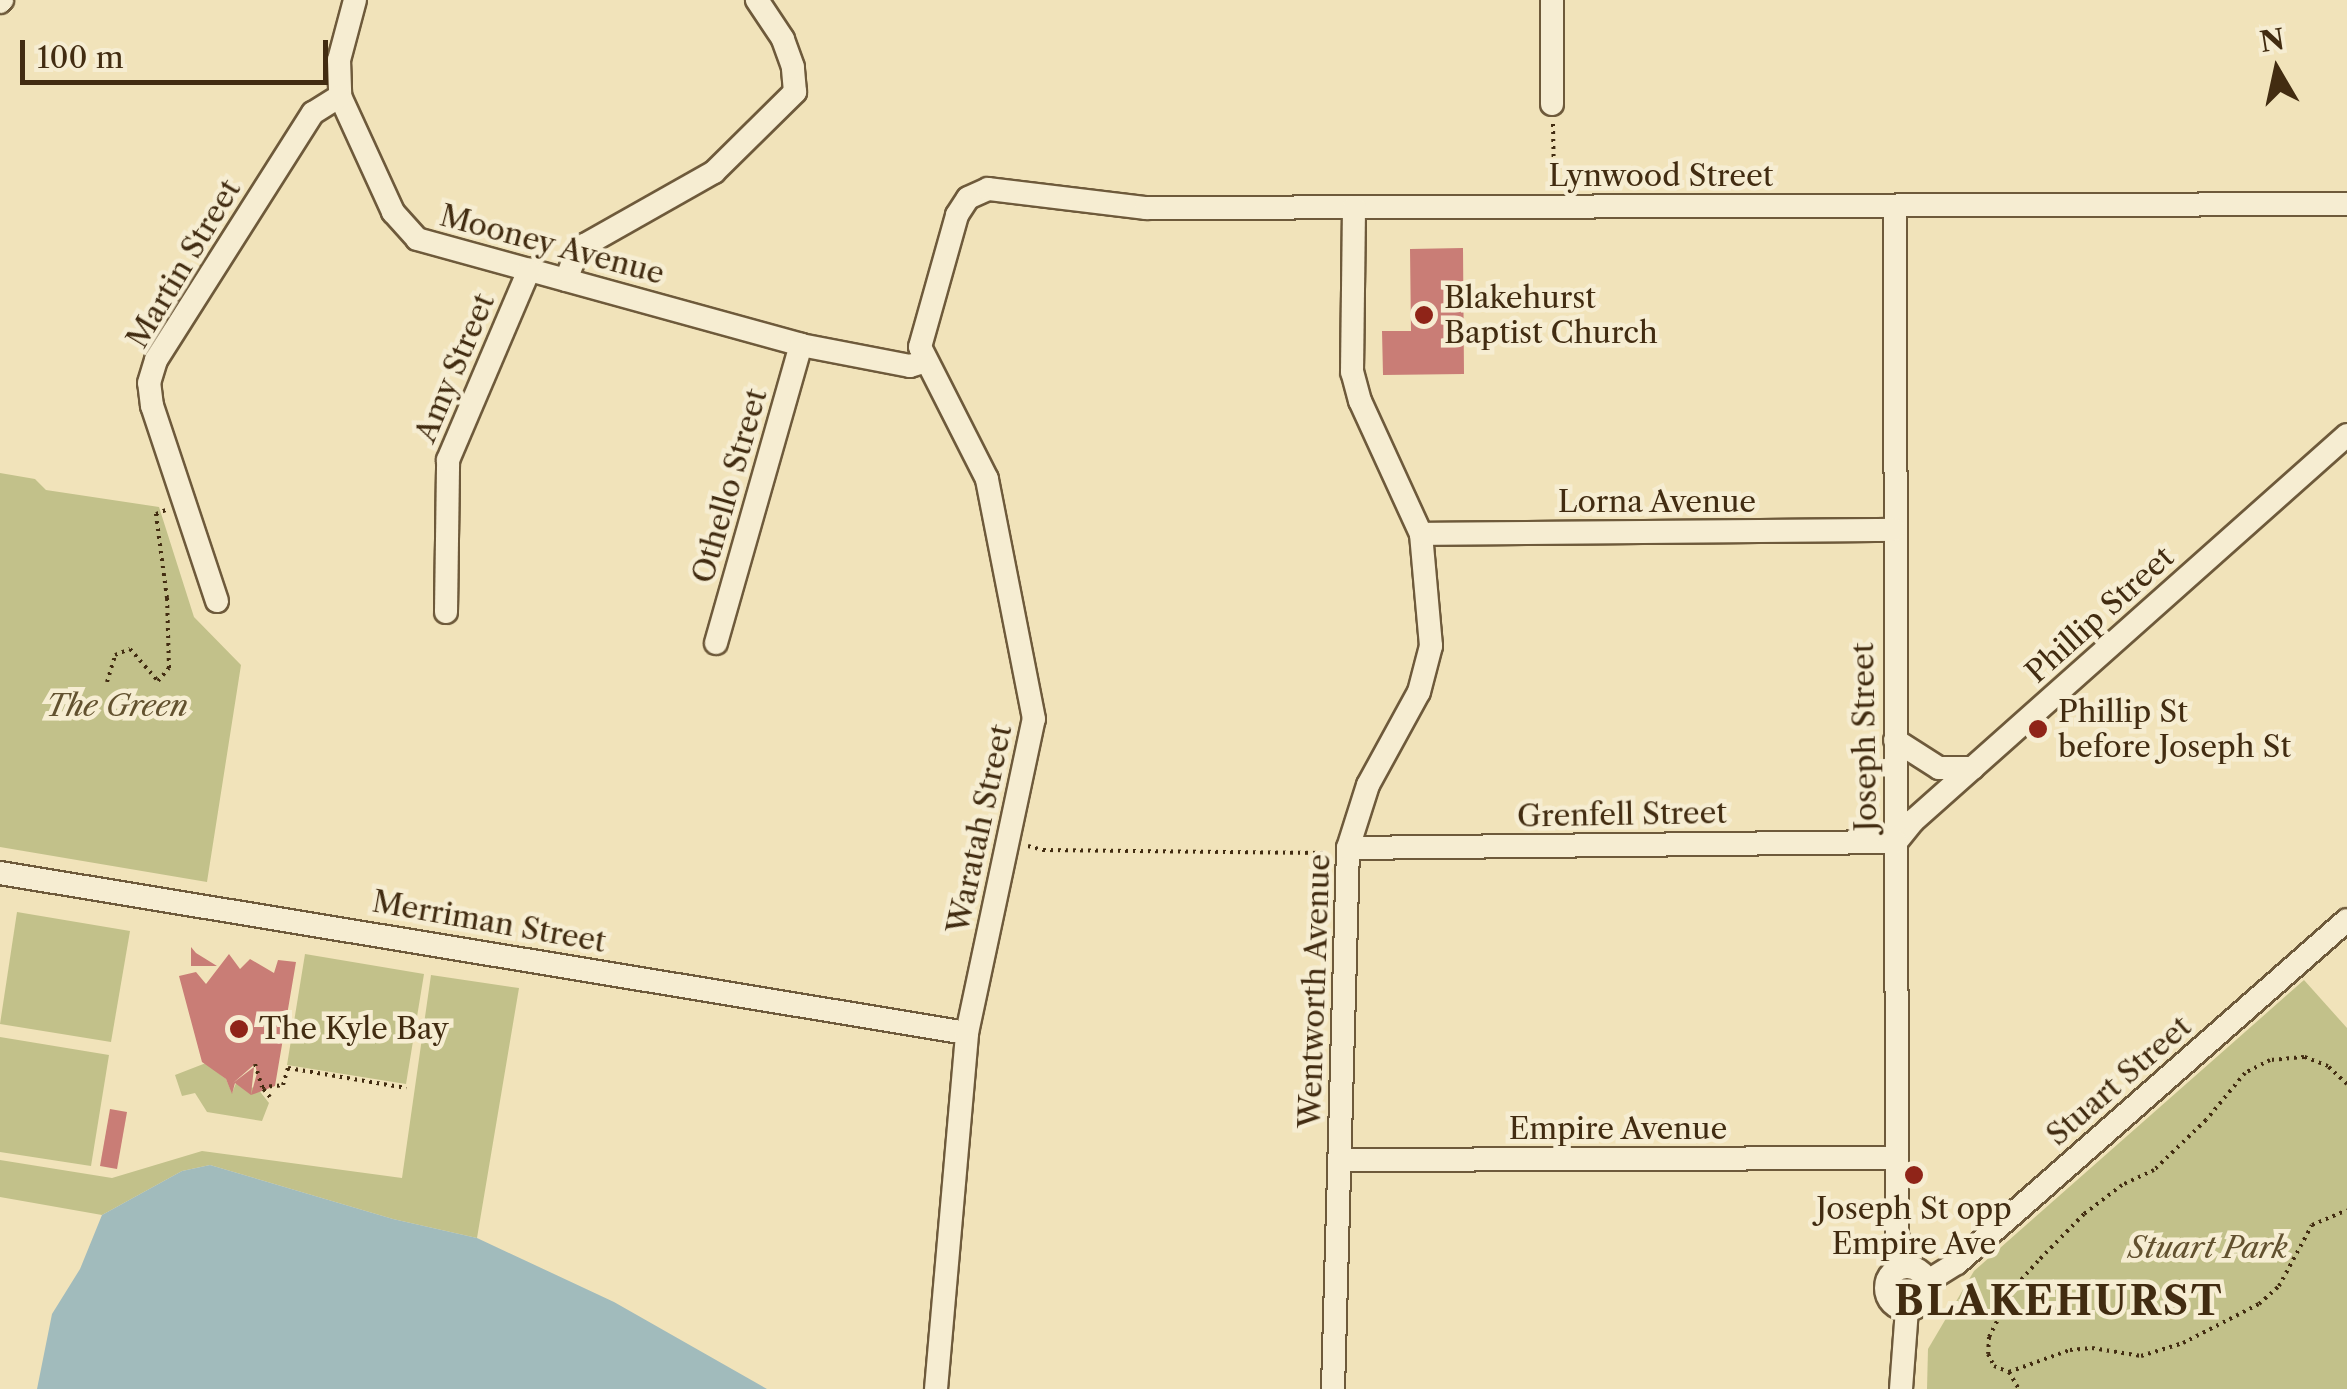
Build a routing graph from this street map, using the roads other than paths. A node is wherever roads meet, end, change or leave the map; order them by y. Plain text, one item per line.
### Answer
1 (355, 0) edge
2 (756, 0) edge
3 (1552, 0) edge
4 (340, 96) junction
5 (1552, 104) road end
6 (976, 192) joint
7 (2347, 204) edge
8 (1895, 206) junction
9 (1354, 207) junction
10 (530, 270) junction
11 (566, 280) junction
12 (801, 345) junction
13 (926, 361) junction
14 (2347, 435) edge
15 (1894, 530) junction
16 (1421, 534) junction
17 (218, 601) dead end
18 (446, 612) dead end
19 (716, 643) dead end
20 (1895, 740) junction
21 (1973, 768) junction
22 (1896, 842) junction
23 (1348, 848) junction
24 (0, 873) edge
25 (2347, 920) edge
26 (967, 1033) junction
27 (1896, 1158) junction
28 (1340, 1160) junction
29 (1905, 1267) junction
30 (1928, 1281) junction
31 (1907, 1310) junction
32 (936, 1389) edge
33 (1333, 1389) edge
34 (1902, 1389) edge

1 - 4 street, Mooney Avenue
2 - 11 street
3 - 5 street
4 - 10 street, Mooney Avenue
4 - 17 street, Martin Street
6 - 9 street, Lynwood Street
6 - 13 street, Waratah Street
7 - 8 street, Lynwood Street
8 - 9 street, Lynwood Street
8 - 15 street, Joseph Street
9 - 16 street, Wentworth Avenue
10 - 11 street, Mooney Avenue
10 - 18 street, Amy Street
11 - 12 street, Mooney Avenue
12 - 13 street, Mooney Avenue
12 - 19 street, Othello Street
13 - 26 street, Waratah Street
14 - 21 street, Phillip Street
15 - 16 street, Lorna Avenue
15 - 20 street, Joseph Street
16 - 23 street, Wentworth Avenue
20 - 21 street
20 - 22 street, Joseph Street
21 - 22 street, Phillip Street
22 - 23 street, Grenfell Street
22 - 27 street, Joseph Street
23 - 28 street, Wentworth Avenue
24 - 26 street, Merriman Street
25 - 30 street, Stuart Street
26 - 32 street, Waratah Street
27 - 28 street, Empire Avenue
27 - 29 street, Joseph Street
28 - 33 street, Wentworth Avenue
29 - 30 street
29 - 31 street
30 - 31 street
31 - 34 street

